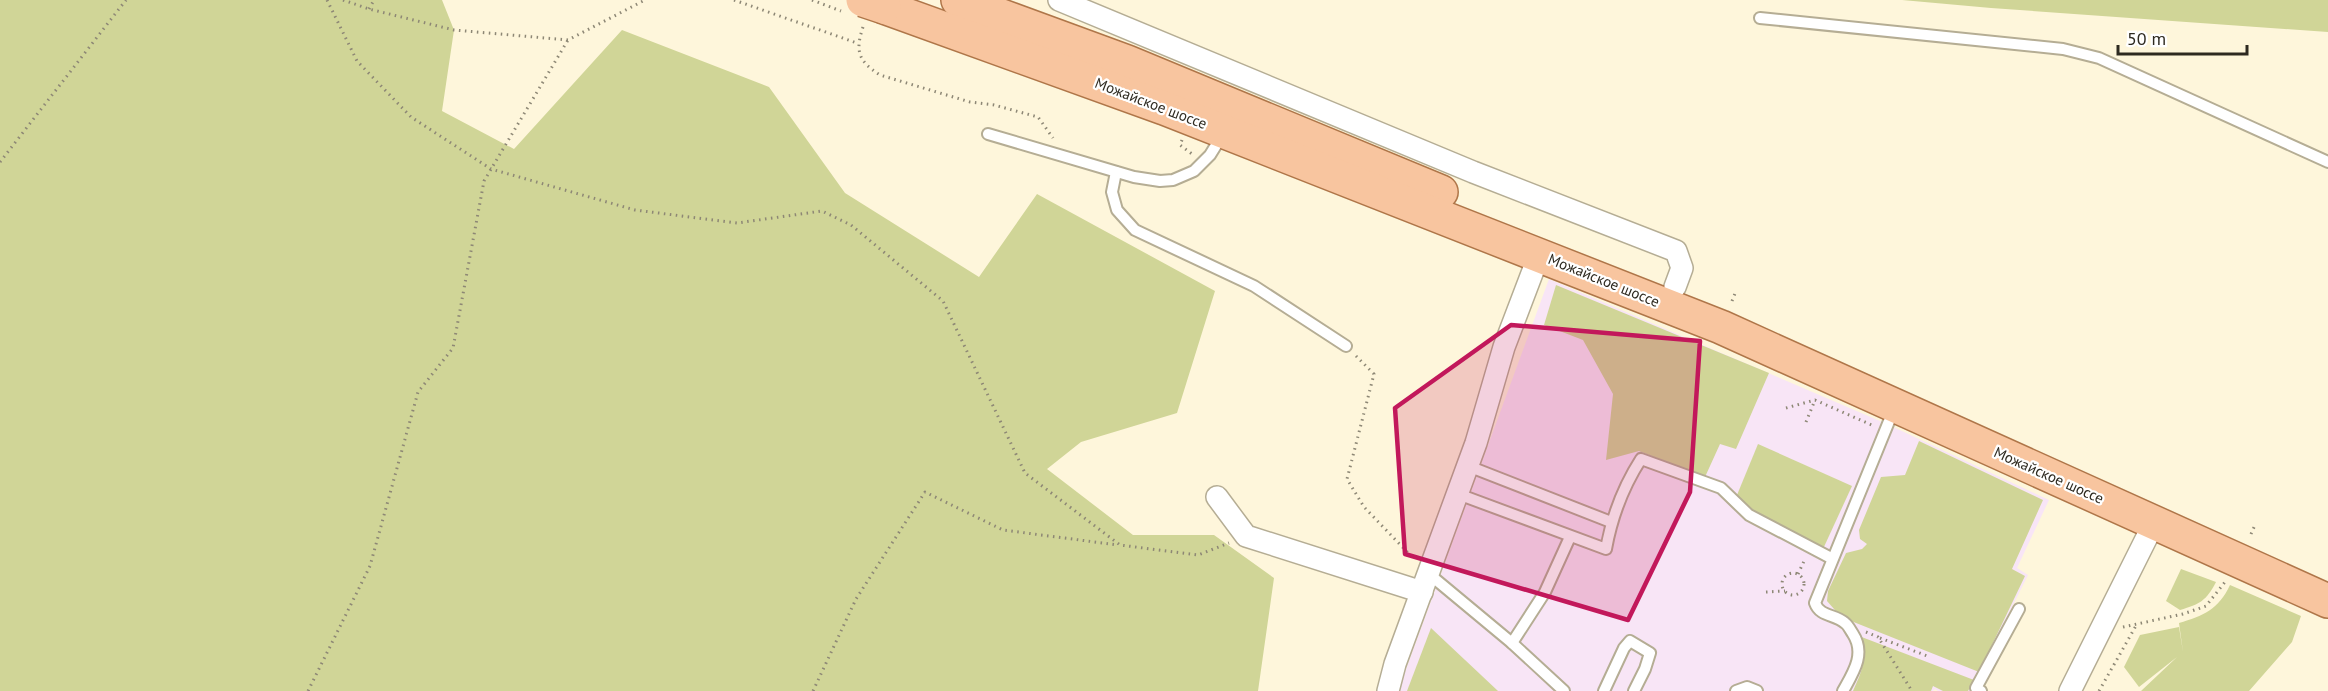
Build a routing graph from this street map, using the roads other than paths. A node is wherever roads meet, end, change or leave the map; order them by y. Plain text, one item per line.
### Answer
1 (958, 0) edge
2 (1059, 0) edge
3 (870, 10) edge
4 (1760, 18) dead end
5 (1225, 132) junction
6 (988, 134) dead end
7 (2328, 162) edge
8 (1116, 172) junction
9 (1539, 255) junction
10 (1674, 287) junction
11 (1346, 346) road end
12 (1890, 418) junction
13 (1468, 466) junction
14 (1458, 494) junction
15 (1217, 497) dead end
16 (1611, 522) junction
17 (2154, 523) junction
18 (1570, 537) junction
19 (1831, 558) junction
20 (2328, 581) edge
21 (1426, 583) junction
22 (2328, 602) edge
23 (2019, 609) dead end
24 (1512, 643) junction
25 (1388, 691) edge
26 (1564, 691) edge
27 (1604, 691) edge
28 (1634, 691) edge
29 (1736, 691) edge
30 (1757, 691) edge
31 (1843, 691) edge
32 (1981, 691) edge
33 (2070, 691) edge

1 - 10 main road, Можайское шоссе
2 - 10 street
3 - 5 main road, Можайское шоссе
4 - 7 lane
5 - 8 lane
5 - 9 main road, Можайское шоссе
6 - 8 lane
8 - 11 lane
9 - 12 main road, Можайское шоссе
9 - 13 street
10 - 20 main road, Можайское шоссе
12 - 17 main road, Можайское шоссе
12 - 19 lane
13 - 14 street
13 - 16 lane
14 - 18 lane
14 - 21 street
15 - 21 street
16 - 18 lane
16 - 19 lane
17 - 22 main road, Можайское шоссе
17 - 33 street
18 - 24 lane
19 - 31 lane
21 - 24 lane
21 - 25 street
23 - 32 lane
24 - 26 lane
27 - 28 lane
29 - 30 lane

